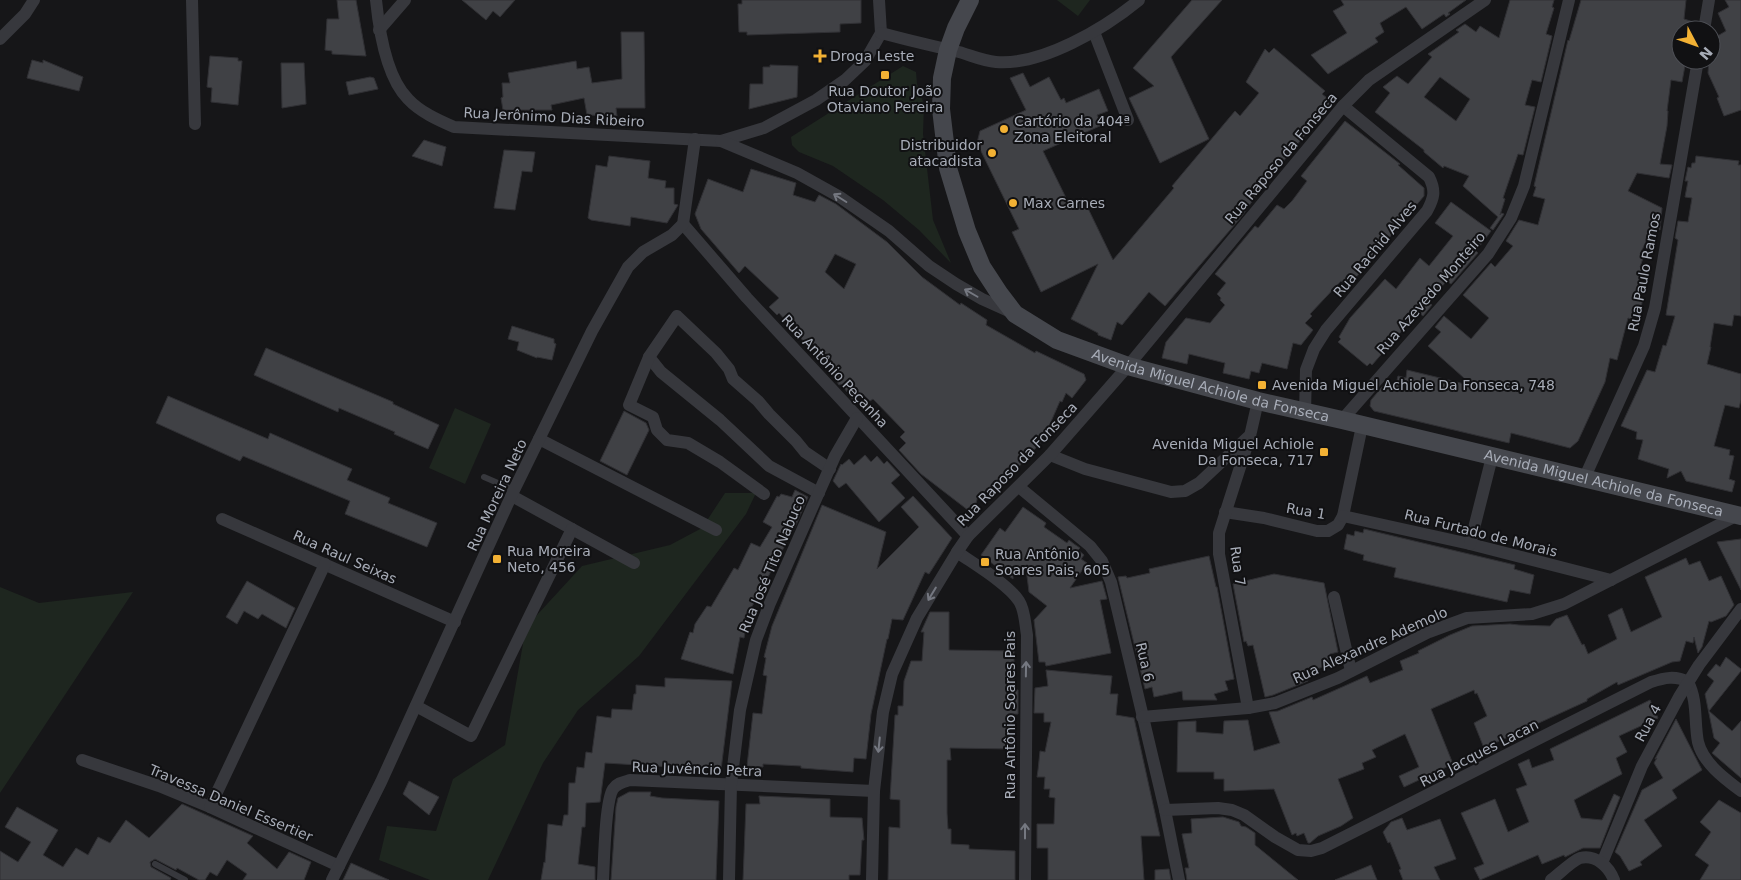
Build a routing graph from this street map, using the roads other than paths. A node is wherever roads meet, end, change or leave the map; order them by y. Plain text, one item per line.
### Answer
1 (34, 0) edge
2 (192, 0) edge
3 (376, 0) edge
4 (405, 0) edge
5 (879, 0) edge
6 (970, 0) edge
7 (1140, 0) edge
8 (1484, 0) edge
9 (1569, 0) edge
10 (1709, 0) edge
11 (1706, 20) edge
12 (379, 30) junction
13 (1094, 32) junction
14 (881, 33) junction
15 (0, 39) edge
16 (948, 50) junction
17 (1696, 70) edge
18 (1343, 106) junction
19 (1128, 120) dead end
20 (195, 124) dead end
21 (695, 139) junction
22 (721, 141) junction
23 (683, 224) junction
24 (1015, 314) junction
25 (649, 357) junction
26 (1128, 366) junction
27 (1258, 401) junction
28 (1305, 413) junction
29 (858, 418) junction
30 (1342, 420) junction
31 (1362, 426) junction
32 (1250, 436) junction
33 (539, 439) junction
34 (1050, 456) junction
35 (1492, 457) junction
36 (830, 468) junction
37 (484, 477) dead end
38 (1584, 479) junction
39 (1019, 486) junction
40 (513, 493) junction
41 (819, 493) junction
42 (764, 494) dead end
43 (1225, 512) junction
44 (1343, 516) junction
45 (1740, 516) edge
46 (222, 519) dead end
47 (572, 529) junction
48 (716, 530) dead end
49 (968, 536) junction
50 (1470, 544) junction
51 (957, 552) junction
52 (634, 563) dead end
53 (325, 564) junction
54 (1611, 580) junction
55 (1334, 597) dead end
56 (1741, 609) edge
57 (455, 622) junction
58 (1351, 671) junction
59 (1688, 682) junction
60 (416, 706) junction
61 (1248, 708) junction
62 (1142, 716) junction
63 (82, 760) dead end
64 (731, 784) junction
65 (874, 791) junction
66 (1741, 791) edge
67 (210, 807) junction
68 (1166, 810) junction
69 (1602, 863) junction
70 (155, 864) dead end
71 (339, 866) junction
72 (185, 880) edge
73 (332, 880) edge
74 (603, 880) edge
75 (729, 880) edge
76 (872, 880) edge
77 (1025, 880) edge
78 (1179, 880) edge
79 (1551, 880) edge
80 (1614, 880) edge

1 - 15 street
2 - 20 street
3 - 12 street, Rua Jerônimo Dias Ribeiro
4 - 12 street
5 - 14 street
6 - 16 street, Avenida Miguel Achiole da Fonseca
7 - 13 street
8 - 18 street, Rua Raposo da Fonseca
9 - 30 street, Rua Azevedo Monteiro
10 - 11 street
12 - 21 street, Rua Jerônimo Dias Ribeiro
13 - 16 street
13 - 19 street
14 - 16 street
14 - 22 street, Rua Jerônimo Dias Ribeiro
16 - 24 street, Avenida Miguel Achiole da Fonseca
17 - 38 street, Rua Paulo Ramos
18 - 26 street, Rua Raposo da Fonseca
18 - 28 street, Rua Rachid Alves
21 - 22 street, Rua Jerônimo Dias Ribeiro
21 - 23 street
24 -> 22 street, Rua Jerônimo Dias Ribeiro
23 - 29 street, Rua Antônio Peçanha
23 - 33 street, Rua Moreira Neto
24 - 26 street, Avenida Miguel Achiole da Fonseca
25 - 36 street
25 - 41 street
25 - 42 street
26 - 27 street, Avenida Miguel Achiole da Fonseca
26 - 34 street, Rua Raposo da Fonseca
27 - 28 street, Avenida Miguel Achiole da Fonseca
27 - 32 street, Rua 7
28 - 30 street, Avenida Miguel Achiole da Fonseca
29 - 36 street, Rua José Tito Nabuco
29 - 49 street, Rua Antônio Peçanha
30 - 31 street, Avenida Miguel Achiole da Fonseca
31 - 35 street, Avenida Miguel Achiole da Fonseca
31 - 44 street, Rua 1
32 - 34 street
32 - 43 street, Rua 7
33 - 40 street, Rua Moreira Neto
33 - 48 street
34 - 39 street, Rua Raposo da Fonseca
35 - 38 street, Avenida Miguel Achiole da Fonseca
35 - 50 street
36 - 41 street, Rua José Tito Nabuco
37 - 40 lane
38 - 45 street, Avenida Miguel Achiole da Fonseca
39 - 49 street, Rua Raposo da Fonseca
39 - 62 street, Rua 6
40 - 47 street
40 - 57 street, Rua Moreira Neto
41 - 64 street, Rua José Tito Nabuco
43 - 44 street, Rua 1
43 - 61 street, Rua 7
44 - 50 street, Rua Furtado de Morais
45 - 54 street, Rua Alexandre Ademolo
46 - 53 street, Rua Raul Seixas
47 - 52 street
47 - 60 street
49 - 51 street, Rua Raposo da Fonseca
50 - 54 street, Rua Furtado de Morais
51 -> 65 street, Rua Raposo da Fonseca
77 -> 51 street, Rua Antônio Soares Pais
53 - 57 street, Rua Raul Seixas
53 - 67 street
54 - 58 street, Rua Alexandre Ademolo
55 - 58 street
56 - 59 street, Rua 4
57 - 60 street, Rua Moreira Neto
58 - 61 street, Rua Alexandre Ademolo
59 - 66 street
59 - 68 street, Rua Jacques Lacan
59 - 69 street, Rua 4
60 - 71 street, Rua Moreira Neto
61 - 62 street, Rua Alexandre Ademolo
62 - 68 street, Rua 6
63 - 67 street, Travessa Daniel Essertier
64 - 65 street, Rua Juvêncio Petra
64 - 74 street, Rua Juvêncio Petra
64 - 75 street, Rua José Tito Nabuco
65 - 76 street, Rua Raposo da Fonseca
67 - 71 street, Travessa Daniel Essertier
68 - 78 street, Rua 6
69 - 79 street
69 - 80 street
70 - 72 lane
71 - 73 street, Rua Moreira Neto

